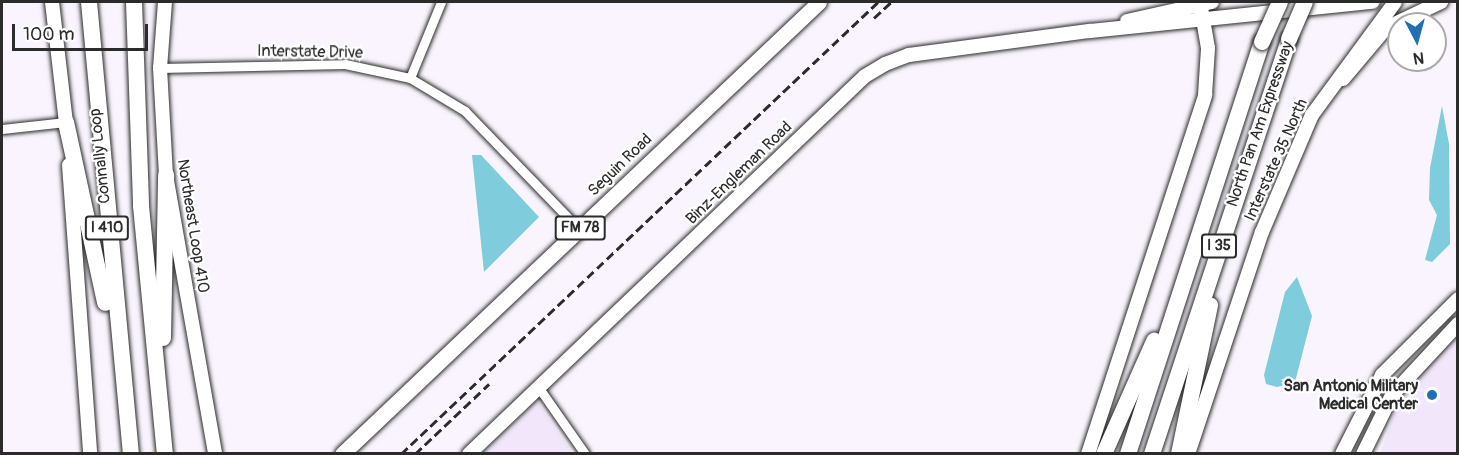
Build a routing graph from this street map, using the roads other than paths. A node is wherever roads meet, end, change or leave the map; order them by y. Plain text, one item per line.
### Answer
1 (52, 2) edge
2 (89, 2) edge
3 (134, 2) edge
4 (165, 2) edge
5 (441, 2) edge
6 (819, 2) edge
7 (1204, 2) edge
8 (1280, 2) edge
9 (1305, 2) edge
10 (1373, 2) edge
11 (1395, 2) edge
12 (1441, 2) edge
13 (1175, 6) edge
14 (1204, 22) junction
15 (1090, 31) junction
16 (160, 68) junction
17 (1275, 74) junction
18 (410, 78) junction
19 (1312, 115) junction
20 (66, 122) junction
21 (2, 129) edge
22 (166, 175) junction
23 (579, 229) junction
24 (1190, 261) junction
25 (1458, 298) edge
26 (1458, 324) edge
27 (122, 382) junction
28 (539, 388) junction
29 (162, 420) junction
30 (90, 453) edge
31 (131, 453) edge
32 (165, 453) edge
33 (215, 453) edge
34 (342, 453) edge
35 (469, 453) edge
36 (585, 453) edge
37 (1088, 453) edge
38 (1104, 453) edge
39 (1128, 453) edge
40 (1152, 453) edge
41 (1179, 453) edge
42 (1188, 453) edge
43 (1342, 453) edge
44 (1363, 453) edge

1 - 20 main road
2 - 27 highway, Connally Loop / I 410
3 - 29 highway, I 410
4 - 16 main road, Northeast Loop 410
5 - 18 street
6 - 23 main road, Seguin Road / FM 78
7 - 13 main road, Binz-Engleman Road
7 - 14 main road
8 - 24 highway, North Pan Am Expressway / I 35, bridge
9 - 17 highway, North Pan Am Expressway / I 35, bridge
10 - 14 main road, Binz-Engleman Road
11 - 19 main road, Interstate 35 North
12 - 19 main road
13 - 15 main road, Binz-Engleman Road
14 - 15 main road, Binz-Engleman Road
14 - 37 main road
15 - 28 main road, Binz-Engleman Road
16 - 18 street, Interstate Drive
16 - 22 main road, Northeast Loop 410
17 - 40 highway, North Pan Am Expressway / I 35
17 - 41 highway
18 - 23 street, Interstate Drive
19 - 42 main road, Interstate 35 North
20 - 21 street
20 - 27 highway
20 - 30 main road
22 - 29 highway
22 - 33 main road, Northeast Loop 410
23 - 34 main road, Seguin Road / FM 78
24 - 38 highway
24 - 39 highway, North Pan Am Expressway / I 35
25 - 43 main road
26 - 44 main road
27 - 31 highway, Connally Loop / I 410
28 - 35 main road, Binz-Engleman Road
28 - 36 street
29 - 32 highway, I 410

